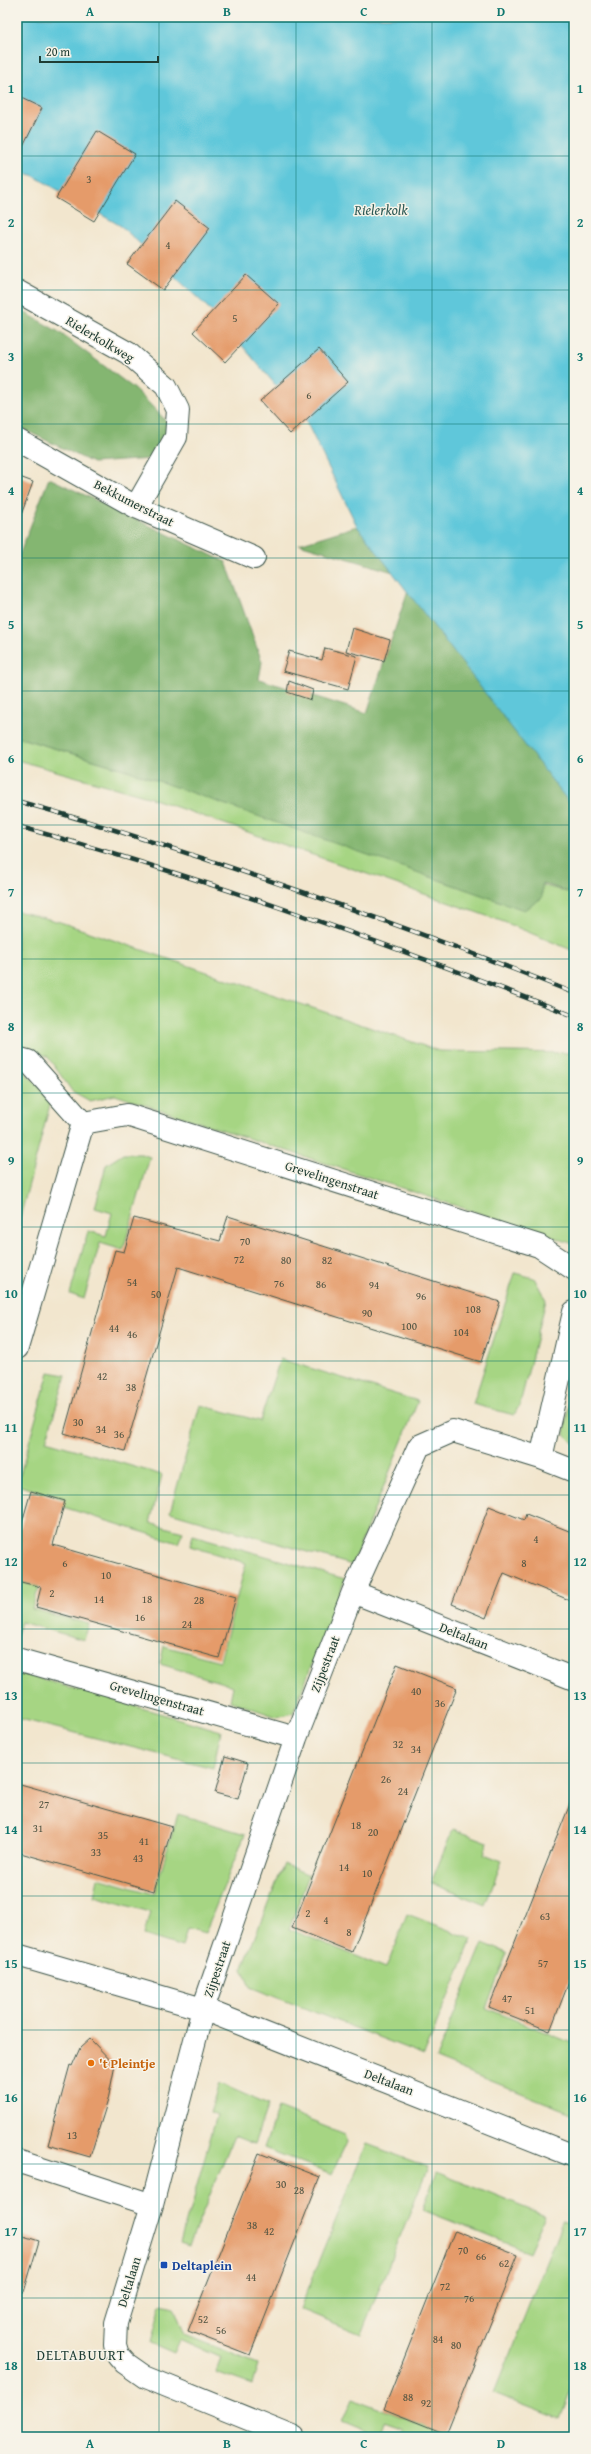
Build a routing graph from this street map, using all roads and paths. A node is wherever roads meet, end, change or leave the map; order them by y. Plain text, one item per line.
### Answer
1 (17, 291) edge
2 (17, 440) edge
3 (136, 506) junction
4 (254, 558) dead end
5 (17, 1058) edge
6 (83, 1123) junction
7 (574, 1269) edge
8 (574, 1312) edge
9 (17, 1348) edge
10 (541, 1458) junction
11 (574, 1471) edge
12 (353, 1592) junction
13 (17, 1659) edge
14 (574, 1679) edge
15 (296, 1738) junction
16 (17, 1955) edge
17 (203, 2009) junction
18 (574, 2156) edge
19 (17, 2161) edge
20 (152, 2205) junction
21 (293, 2437) edge

1 - 3 street, Rielerkolkweg
2 - 3 street, Bekkumerstraat
3 - 4 street, Bekkumerstraat
5 - 6 street
6 - 7 street, Grevelingenstraat
6 - 9 street
8 - 10 street
10 - 11 street, Zijpestraat
10 - 12 street, Zijpestraat
12 - 14 street, Deltalaan
12 - 15 street, Zijpestraat
13 - 15 street, Grevelingenstraat
15 - 17 street, Zijpestraat
16 - 17 street, Deltalaan
17 - 18 street, Deltalaan
17 - 20 street, Deltalaan
19 - 20 street
20 - 21 street, Deltalaan

